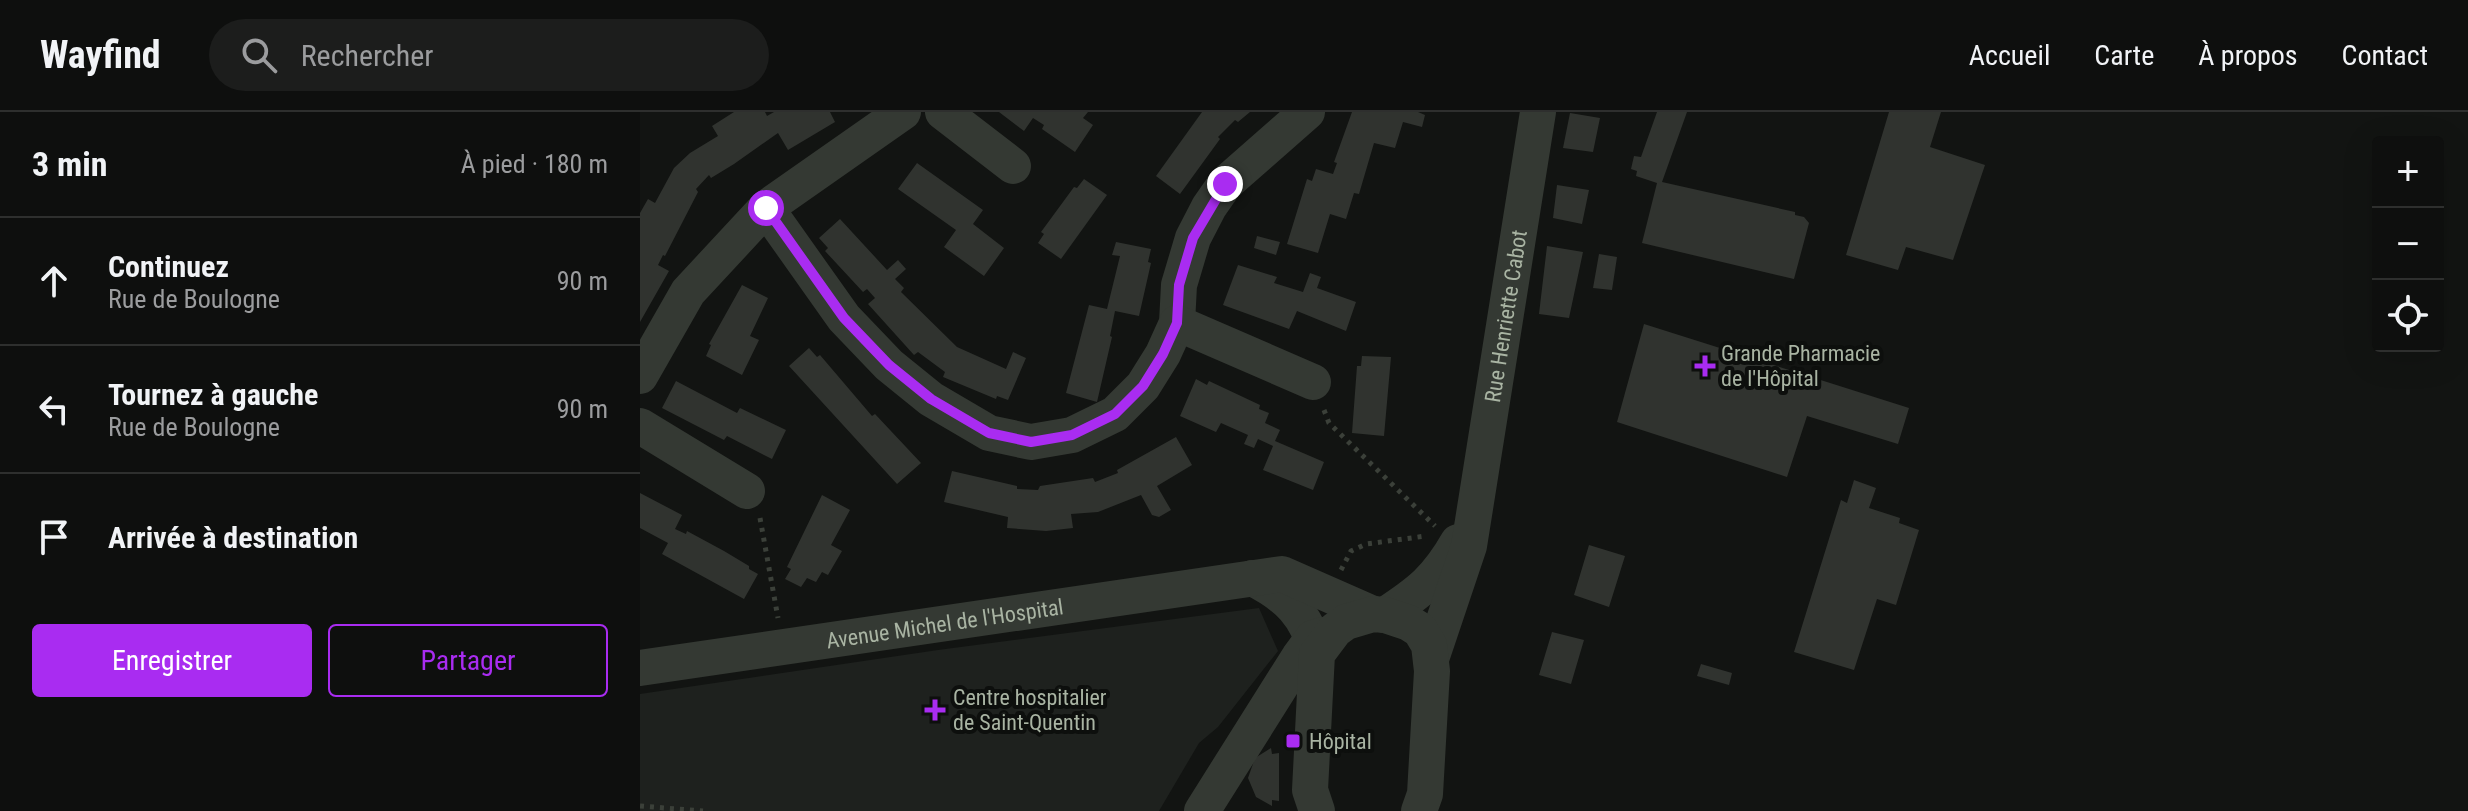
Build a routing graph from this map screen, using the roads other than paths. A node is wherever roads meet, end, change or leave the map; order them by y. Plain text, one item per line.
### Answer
1 (903, 112) edge
2 (943, 112) edge
3 (1307, 112) edge
4 (1538, 112) edge
5 (1013, 166) dead end
6 (766, 208) junction
7 (1177, 323) junction
8 (640, 376) edge
9 (1313, 382) road end
10 (640, 426) edge
11 (747, 491) road end
12 (1471, 520) junction
13 (1251, 577) junction
14 (1379, 615) junction
15 (1321, 641) junction
16 (1431, 659) junction
17 (640, 668) edge
18 (1202, 811) edge
19 (1317, 811) edge
20 (1419, 811) edge

1 - 6 street
2 - 5 street
3 - 7 street
4 - 12 street, Rue Henriette Cabot
6 - 7 street
6 - 8 street
7 - 9 street
10 - 11 street
12 - 14 street, Rue Henriette Cabot
12 - 16 street, Rue Henriette Cabot
13 - 14 street, Avenue Michel de l'Hospital
13 - 15 street
13 - 17 street, Avenue Michel de l'Hospital
14 - 15 street, Rue Henriette Cabot
14 - 16 street, Avenue Michel de l'Hospital
15 - 18 street
15 - 19 street
16 - 20 street, Rue Henriette Cabot

